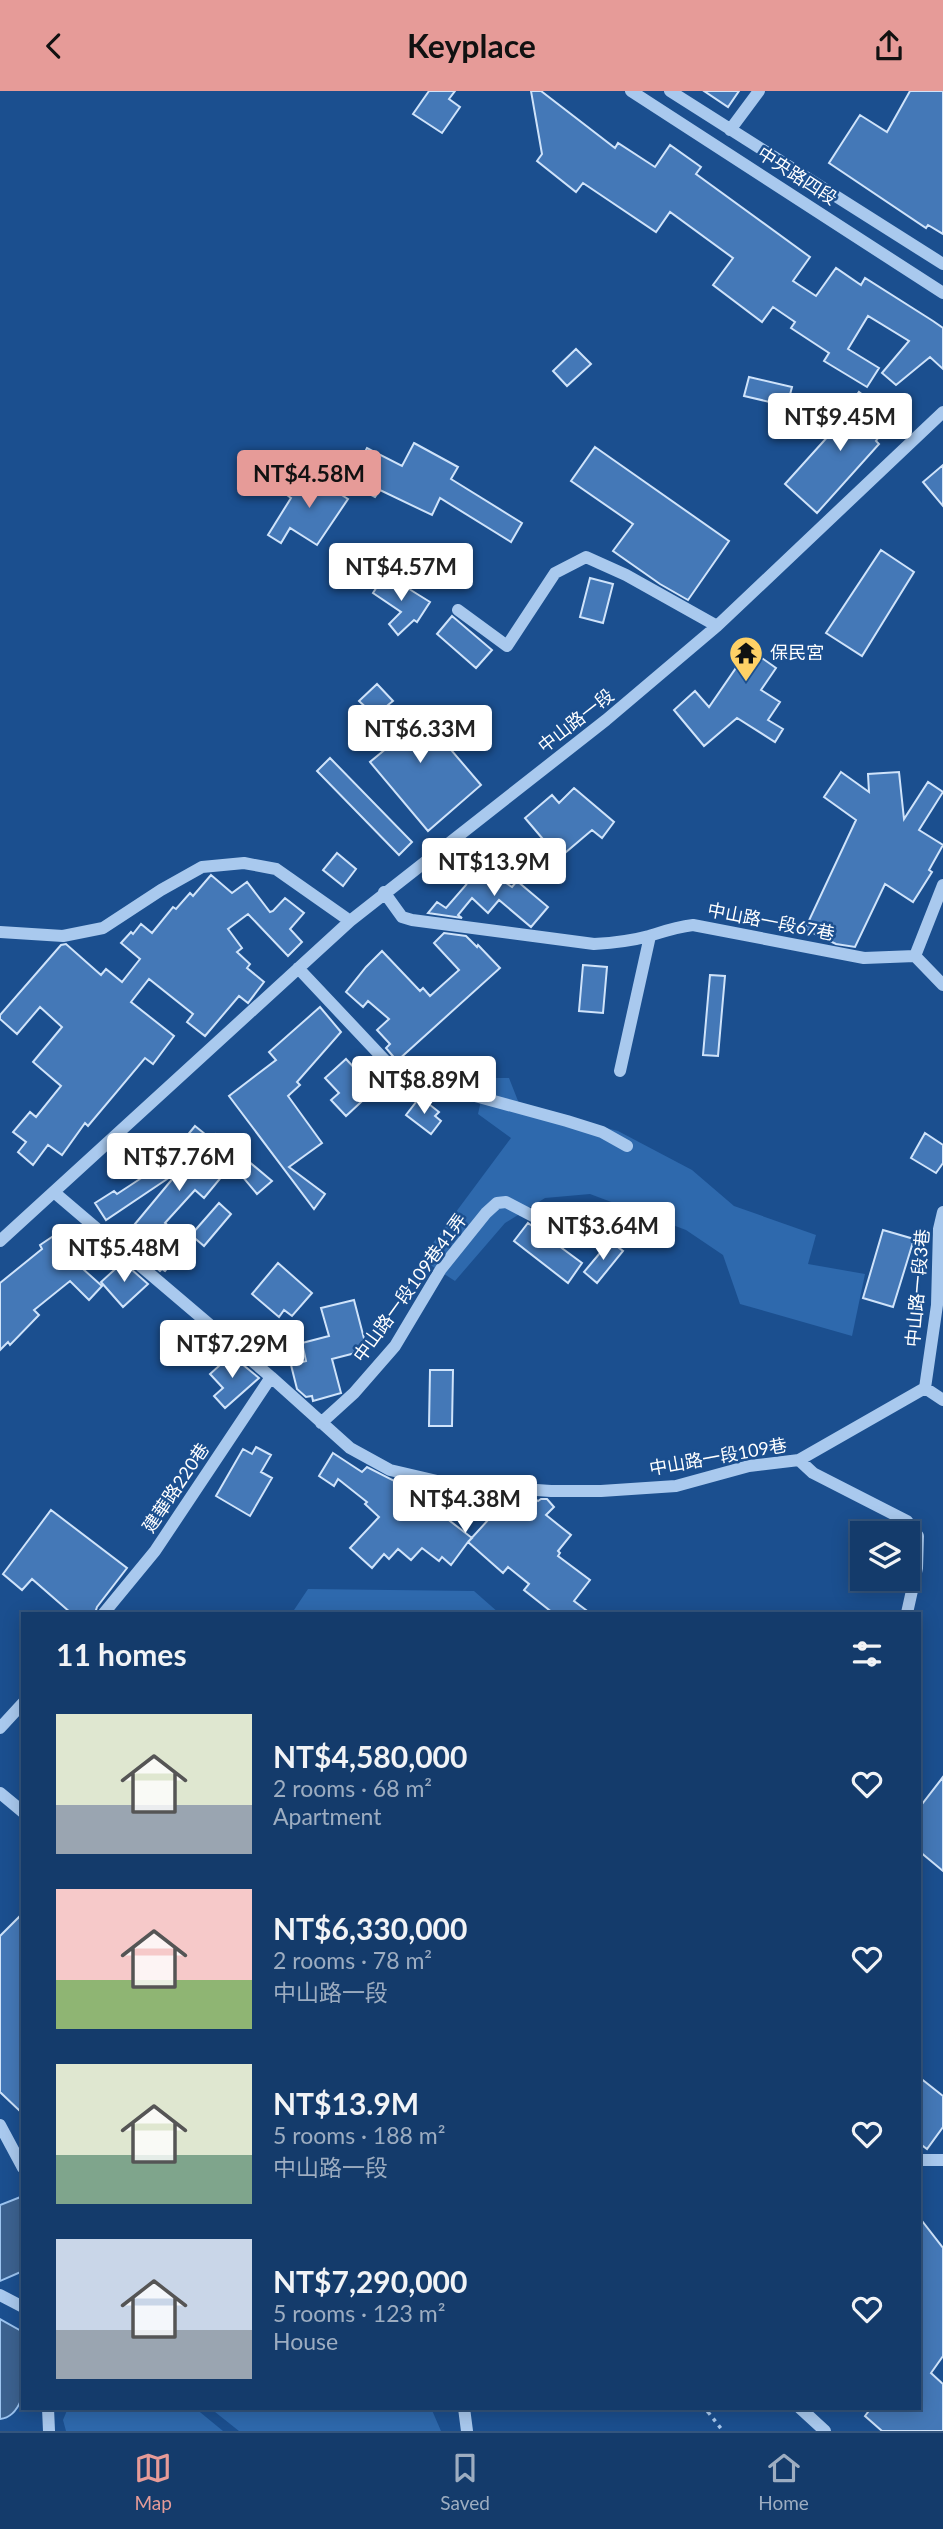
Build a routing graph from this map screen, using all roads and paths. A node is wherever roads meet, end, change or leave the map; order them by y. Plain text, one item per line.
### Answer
1 (631, 91) edge
2 (670, 91) edge
3 (759, 91) edge
4 (730, 130) junction
5 (943, 264) edge
6 (943, 293) edge
7 (942, 415) edge
8 (458, 610) dead end
9 (717, 626) junction
10 (943, 885) edge
11 (384, 892) junction
12 (350, 921) junction
13 (0, 932) edge
14 (650, 936) junction
15 (915, 956) junction
16 (298, 968) junction
17 (943, 985) edge
18 (620, 1071) dead end
19 (627, 1146) dead end
20 (55, 1193) junction
21 (943, 1212) edge
22 (572, 1237) dead end
23 (0, 1241) edge
24 (271, 1377) junction
25 (925, 1388) junction
26 (943, 1400) edge
27 (321, 1423) junction
28 (799, 1460) junction
29 (105, 1612) edge
30 (907, 1612) edge
31 (21, 1705) edge
32 (0, 1728) edge
33 (0, 1793) edge
34 (21, 1810) edge
35 (0, 2125) edge
36 (921, 2160) edge
37 (943, 2160) edge
38 (21, 2164) edge
39 (0, 2295) edge
40 (21, 2306) edge
41 (48, 2410) edge
42 (464, 2410) edge
43 (704, 2410) edge
44 (714, 2410) edge
45 (802, 2410) edge
46 (708, 2412) junction
47 (49, 2431) edge
48 (467, 2431) edge
49 (723, 2431) edge
50 (825, 2431) edge

1 - 6 street, 中央路四段
2 - 4 street, 中央路四段
3 - 4 street
4 - 5 street, 中央路四段
7 - 9 street, 中山路一段
8 - 9 street
9 - 11 street, 中山路一段
10 - 15 street
11 - 12 street, 中山路一段
11 - 14 street, 中山路一段67巷
12 - 13 street
12 - 16 street, 中山路一段
14 - 15 street, 中山路一段67巷
14 - 18 street
15 - 17 street
16 - 19 street
16 - 20 street, 中山路一段
20 - 23 street, 中山路一段
20 - 24 street, 中山路一段109巷
21 - 25 street, 中山路一段3巷
22 - 27 street, 中山路一段109巷41弄
24 - 27 street, 中山路一段109巷
24 - 29 street, 建華路220巷
25 - 26 street
25 - 28 street, 中山路一段109巷
27 - 28 street, 中山路一段109巷
28 - 30 street
31 - 32 street
33 - 34 street
35 - 38 street
36 - 37 street
39 - 40 street
41 - 47 street
42 - 48 street
43 - 46 path
44 - 46 path
45 - 50 street
46 - 49 path

